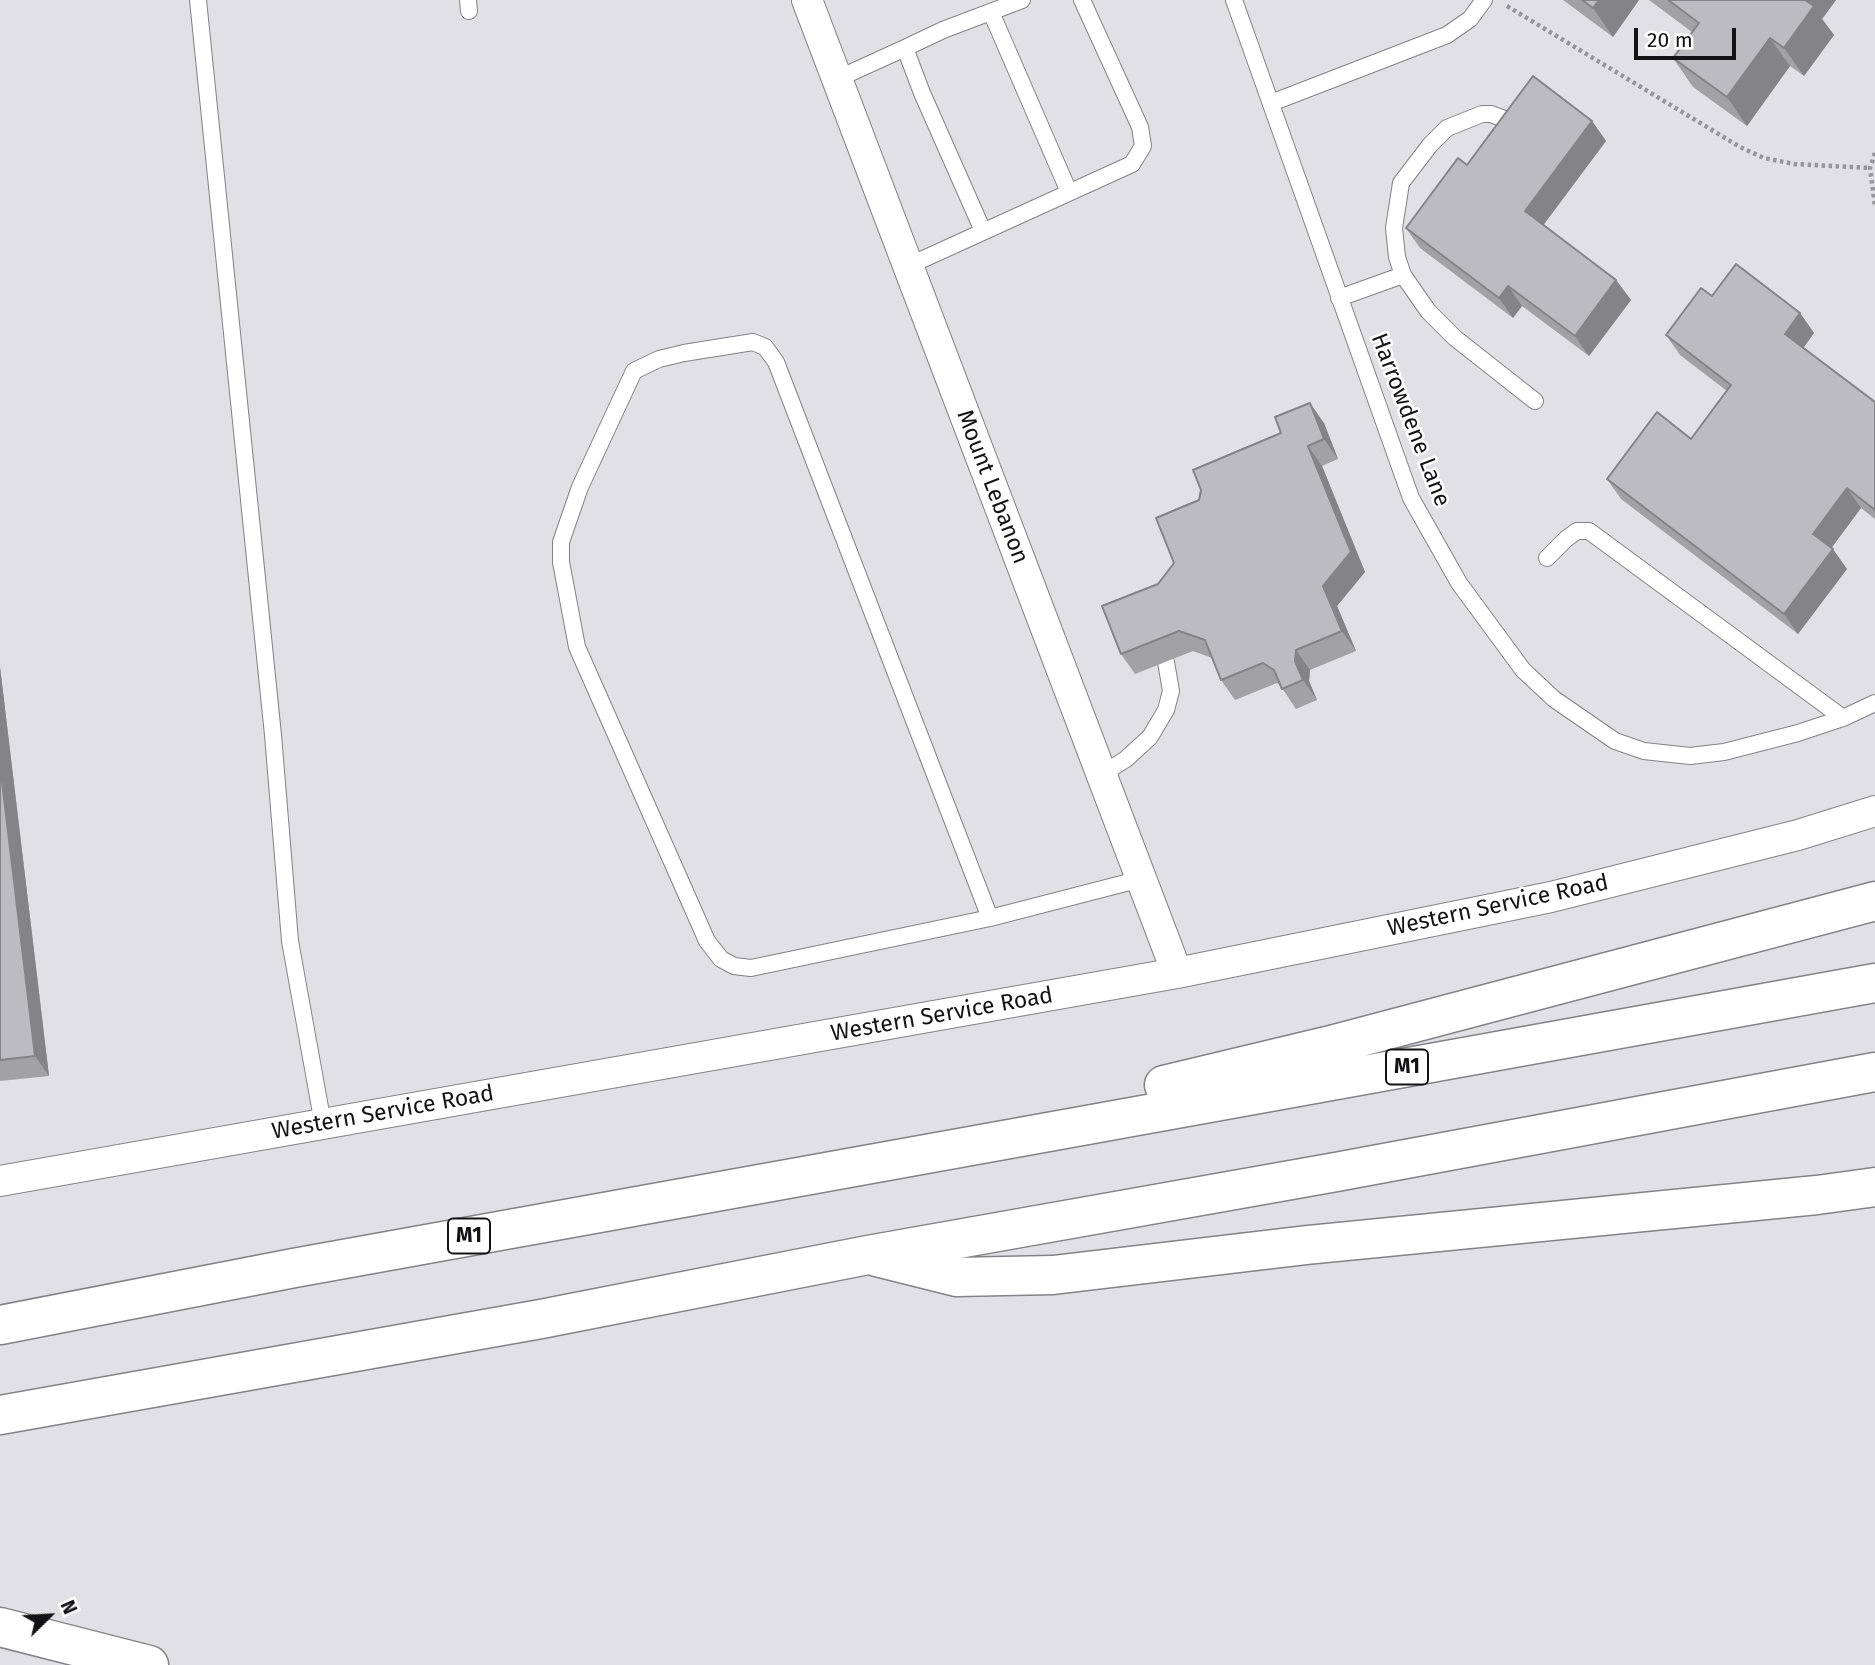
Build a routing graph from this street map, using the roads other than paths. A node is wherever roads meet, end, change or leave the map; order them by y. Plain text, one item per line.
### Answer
1 (198, 0) edge
2 (807, 0) edge
3 (1022, 0) edge
4 (1082, 0) edge
5 (1234, 0) edge
6 (1484, 0) edge
7 (991, 12) junction
8 (905, 48) junction
9 (837, 79) junction
10 (1271, 103) junction
11 (1507, 120) edge
12 (1069, 192) junction
13 (983, 231) junction
14 (908, 266) junction
15 (1403, 275) junction
16 (1339, 298) junction
17 (1535, 401) dead end
18 (1547, 558) dead end
19 (1166, 662) edge
20 (1875, 703) edge
21 (1843, 718) junction
22 (1101, 775) junction
23 (1875, 811) edge
24 (1141, 879) junction
25 (1875, 901) edge
26 (989, 918) junction
27 (1177, 973) junction
28 (1875, 983) edge
29 (1875, 1072) edge
30 (323, 1124) junction
31 (938, 1151) junction
32 (0, 1181) edge
33 (1875, 1187) edge
34 (868, 1255) junction
35 (0, 1325) edge
36 (0, 1415) edge
37 (0, 1627) edge
38 (149, 1665) edge

1 - 30 lane
2 - 9 street, Mount Lebanon
3 - 7 lane
4 - 12 lane
5 - 10 lane, Harrowdene Lane
6 - 10 lane
7 - 8 lane
7 - 12 lane
8 - 9 lane
8 - 13 lane
9 - 14 street, Mount Lebanon
10 - 16 lane, Harrowdene Lane
11 - 15 lane
12 - 13 lane
13 - 14 lane
14 - 22 street, Mount Lebanon
15 - 16 lane
15 - 17 lane
16 - 21 lane, Harrowdene Lane
18 - 21 lane
19 - 22 lane
20 - 21 lane, Harrowdene Lane
22 - 24 street, Mount Lebanon
23 - 27 street, Western Service Road
24 - 26 lane
24 - 27 street, Mount Lebanon
25 - 31 main road
26 - 26 lane
27 - 30 street, Western Service Road
28 - 31 main road, M1
29 - 34 main road
30 - 32 street, Western Service Road
31 - 35 main road, M1
33 - 34 main road
34 - 36 main road
37 - 38 main road

